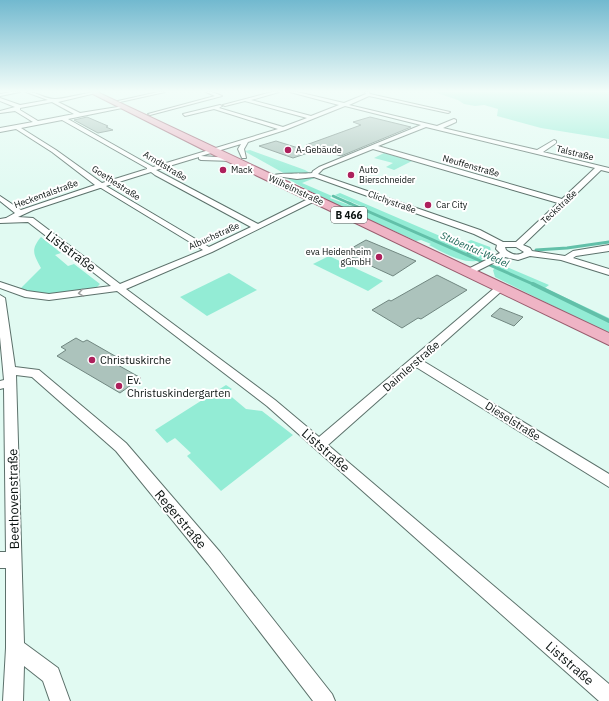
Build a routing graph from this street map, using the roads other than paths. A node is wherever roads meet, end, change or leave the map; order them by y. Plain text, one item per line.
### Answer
1 (28, 125) edge
2 (75, 125) edge
3 (168, 125) edge
4 (172, 125) edge
5 (271, 125) edge
6 (295, 125) edge
7 (426, 125) joint
8 (445, 125) edge
9 (17, 127) junction
10 (437, 128) junction
11 (283, 129) junction
12 (0, 130) edge
13 (494, 134) dead end
14 (483, 139) junction
15 (246, 140) junction
16 (554, 142) dead end
17 (218, 147) junction
18 (374, 147) junction
19 (537, 153) junction
20 (244, 157) junction
21 (191, 158) junction
22 (230, 160) junction
23 (152, 169) junction
24 (606, 169) edge
25 (315, 174) junction
26 (278, 175) junction
27 (100, 185) junction
28 (312, 197) junction
29 (0, 198) edge
30 (564, 202) junction
31 (30, 208) junction
32 (20, 213) junction
33 (30, 220) junction
34 (1, 222) edge
35 (258, 227) junction
36 (503, 245) junction
37 (518, 245) junction
38 (609, 248) edge
39 (209, 250) junction
40 (528, 253) junction
41 (505, 254) junction
42 (567, 259) junction
43 (469, 272) junction
44 (609, 272) edge
45 (0, 285) edge
46 (120, 288) junction
47 (501, 288) junction
48 (0, 298) edge
49 (609, 340) edge
50 (417, 362) junction
51 (7, 380) edge
52 (320, 444) junction
53 (609, 482) edge
54 (7, 560) edge
55 (15, 648) junction
56 (609, 697) edge
57 (13, 701) edge
58 (60, 701) edge
59 (325, 701) edge

1 - 9 street
2 - 23 street, Arndtstraße
3 - 17 main road, Wilhelmstraße / B 466
4 - 17 main road, Clichystraße / B 466
5 - 11 street
6 - 11 street
7 - 10 street, Talstraße
7 - 18 street
8 - 10 street
9 - 12 street
9 - 27 street, Goethestraße
10 - 14 street, Talstraße
11 - 15 street
13 - 14 street
14 - 19 street, Talstraße
15 - 17 street
15 - 17 street
15 - 20 street
16 - 19 street, Talstraße
17 - 20 main road, Clichystraße / B 466
17 - 21 street, Heckentalstraße
17 - 22 main road, Wilhelmstraße / B 466
18 - 25 street
18 - 30 street, Neuffenstraße
19 - 24 street, Talstraße
20 - 26 main road, Clichystraße / B 466
21 - 22 street, Heckentalstraße
21 - 23 street, Heckentalstraße
22 - 28 main road, Wilhelmstraße / B 466
23 - 27 street, Heckentalstraße
23 - 35 street, Arndtstraße
24 - 30 street, Teckstraße
25 - 26 street, Clichystraße
25 - 36 street, Clichystraße
26 - 28 main road, Clichystraße / B 466
27 - 31 street, Heckentalstraße
27 - 39 street, Goethestraße
28 - 35 street, Albuchstraße
28 - 43 main road, Wilhelmstraße / B 466
29 - 32 street
30 - 37 street, Teckstraße
31 - 32 street, Heckentalstraße
31 - 33 street
32 - 34 street, Heckentalstraße
33 - 34 street
33 - 46 street, Liststraße
35 - 39 street, Albuchstraße
36 - 37 street
36 - 41 street
37 - 40 street
38 - 42 street
39 - 46 street, Albuchstraße
40 - 41 street
40 - 42 street
41 - 43 street
42 - 44 street
43 - 47 main road, Wilhelmstraße / B 466
46 -> 45 street, Albuchstraße
46 - 52 street, Liststraße
47 - 49 main road, Wilhelmstraße / B 466
47 - 50 street, Daimlerstraße
48 - 51 street, Beethovenstraße
50 - 52 street, Daimlerstraße
50 - 53 street, Dieselstraße
51 - 54 street, Beethovenstraße
51 - 59 street, Regerstraße
52 - 56 street, Liststraße
54 - 55 street, Beethovenstraße
55 - 57 street, Beethovenstraße
55 - 58 street

